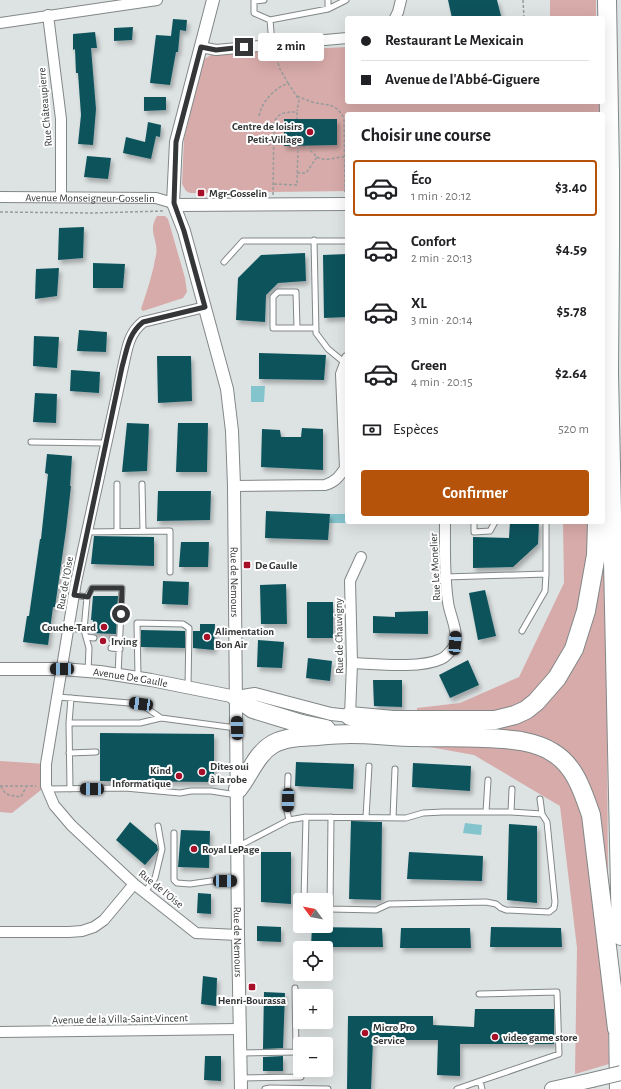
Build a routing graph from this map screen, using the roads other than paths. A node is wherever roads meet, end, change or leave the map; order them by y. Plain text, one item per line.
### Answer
1 (157, 0) edge
2 (213, 0) edge
3 (264, 0) edge
4 (328, 0) edge
5 (346, 0) edge
6 (401, 0) edge
7 (607, 0) edge
8 (328, 9) junction
9 (48, 15) junction
10 (396, 16) edge
11 (270, 20) junction
12 (0, 23) edge
13 (345, 38) edge
14 (272, 44) junction
15 (201, 47) junction
16 (0, 197) edge
17 (61, 197) junction
18 (345, 198) edge
19 (605, 204) edge
20 (621, 204) edge
21 (174, 206) junction
22 (314, 240) junction
23 (345, 241) edge
24 (224, 262) dead end
25 (205, 307) junction
26 (297, 328) junction
27 (316, 328) junction
28 (345, 359) edge
29 (345, 363) edge
30 (609, 373) junction
31 (605, 409) edge
32 (31, 442) dead end
33 (106, 443) junction
34 (345, 468) edge
35 (345, 468) edge
36 (117, 484) dead end
37 (142, 484) dead end
38 (234, 486) junction
39 (445, 524) edge
40 (474, 524) edge
41 (494, 524) edge
42 (546, 524) edge
43 (598, 524) edge
44 (117, 531) junction
45 (143, 531) junction
46 (87, 532) junction
47 (361, 557) dead end
48 (170, 572) dead end
49 (546, 574) junction
50 (445, 577) junction
51 (74, 595) junction
52 (88, 597) junction
53 (69, 628) junction
54 (84, 630) junction
55 (522, 630) dead end
56 (87, 637) junction
57 (94, 638) dead end
58 (112, 639) dead end
59 (120, 639) junction
60 (111, 648) dead end
61 (120, 649) junction
62 (352, 663) junction
63 (0, 669) edge
64 (62, 669) junction
65 (88, 671) junction
66 (118, 675) junction
67 (138, 677) junction
68 (188, 688) junction
69 (58, 697) junction
70 (71, 698) junction
71 (236, 698) junction
72 (160, 718) junction
73 (69, 723) junction
74 (350, 725) junction
75 (237, 728) junction
76 (96, 752) dead end
77 (69, 753) junction
78 (369, 766) dead end
79 (395, 769) dead end
80 (288, 776) dead end
81 (488, 780) dead end
82 (47, 787) junction
83 (70, 789) junction
84 (512, 789) dead end
85 (238, 792) junction
86 (540, 799) dead end
87 (486, 812) junction
88 (512, 812) junction
89 (542, 814) junction
90 (332, 816) junction
91 (306, 817) junction
92 (366, 818) junction
93 (393, 818) junction
94 (289, 820) junction
95 (158, 826) dead end
96 (174, 834) dead end
97 (238, 846) junction
98 (238, 881) junction
99 (134, 884) junction
100 (145, 892) junction
101 (304, 893) edge
102 (0, 932) edge
103 (238, 935) junction
104 (621, 936) edge
105 (621, 943) edge
106 (295, 988) dead end
107 (479, 994) dead end
108 (240, 1029) junction
109 (617, 1029) junction
110 (0, 1032) edge
111 (240, 1053) junction
112 (621, 1073) edge
113 (301, 1077) edge
114 (480, 1081) junction
115 (241, 1084) edge
116 (265, 1089) edge
117 (328, 1089) edge
118 (458, 1089) edge
119 (482, 1089) edge
120 (552, 1089) edge
121 (619, 1089) edge

1 - 9 street
2 - 15 street
3 - 11 lane
4 - 8 lane
5 - 8 lane
6 - 10 street
7 - 30 highway, bridge
8 - 11 lane
9 - 12 street
9 - 17 street, Rue Châteaupierre
11 - 14 lane
13 - 14 street
14 - 15 street
15 - 21 street
16 - 17 street, Avenue Monseigneur-Gosselin
17 - 21 street, Avenue Monseigneur-Gosselin
18 - 21 street, Avenue Monseigneur-Gosselin
19 - 20 street
21 - 25 street, Rue de Nemours
22 - 23 lane
22 - 24 lane
22 - 27 lane
25 - 33 street, Rue de l'Oise
25 - 38 street, Rue de Nemours
26 - 26 lane
26 - 27 lane
27 - 28 lane
29 - 35 street
30 - 31 highway
30 - 104 highway
32 - 33 lane
33 - 46 street, Rue de l'Oise
34 - 38 street
36 - 44 lane
37 - 45 lane
38 - 71 street, Rue de Nemours
39 - 50 street, Rue Le Monelier
40 - 41 lane
42 - 49 lane
43 - 74 highway
44 - 45 lane
44 - 46 lane
45 - 48 lane
46 - 51 street, Rue de l'Oise
47 - 62 street, Rue de Chauvigny
49 - 50 lane
49 - 55 lane
50 - 62 street, Rue Le Monelier
51 - 52 lane
51 - 53 street, Rue de l'Oise
52 - 54 lane
52 - 59 lane
53 - 54 lane
53 - 64 street, Rue de l'Oise
54 - 56 lane
56 - 57 lane
56 - 65 lane
58 - 59 lane
59 - 61 lane
60 - 61 lane
61 - 66 lane
62 - 74 street, Rue de Chauvigny
63 - 64 street, Avenue De Gaulle
64 - 65 street, Avenue De Gaulle
64 - 69 street, Rue de l'Oise
65 - 66 street, Avenue De Gaulle
66 - 67 street, Avenue De Gaulle
67 - 68 street, Avenue De Gaulle
67 - 68 lane
68 - 71 street, Avenue De Gaulle
69 - 70 lane
69 - 82 street, Rue de l'Oise
70 - 72 lane
70 - 73 lane
71 - 74 highway
71 - 75 street, Rue de Nemours
72 - 73 lane
72 - 75 lane
73 - 77 lane
74 - 85 highway
74 - 109 highway
75 - 85 street, Rue de Nemours
76 - 77 lane
77 - 83 lane
78 - 92 lane
79 - 93 lane
80 - 94 lane
81 - 87 lane
82 - 83 lane
82 - 99 street, Rue de l'Oise
83 - 85 lane
84 - 88 lane
85 - 97 street, Rue de Nemours
86 - 89 lane
87 - 88 lane
87 - 93 lane
88 - 89 lane
89 - 90 lane
90 - 91 lane
90 - 92 lane
91 - 94 lane
91 - 101 lane
92 - 93 lane
94 - 97 lane
95 - 100 lane
96 - 98 lane
97 - 98 street, Rue de Nemours
98 - 103 street, Rue de Nemours
99 - 100 street, Rue de l'Oise
99 - 102 street
100 - 103 street, Rue de l'Oise
103 - 108 street, Rue de Nemours
105 - 109 highway
106 - 111 lane
107 - 114 lane
108 - 110 street, Avenue de la Villa-Saint-Vincent
108 - 111 street, Rue de Nemours
109 - 121 highway
111 - 115 street, Rue de Nemours
112 - 120 main road, bridge
113 - 115 lane
114 - 118 lane
114 - 119 lane
116 - 117 lane

